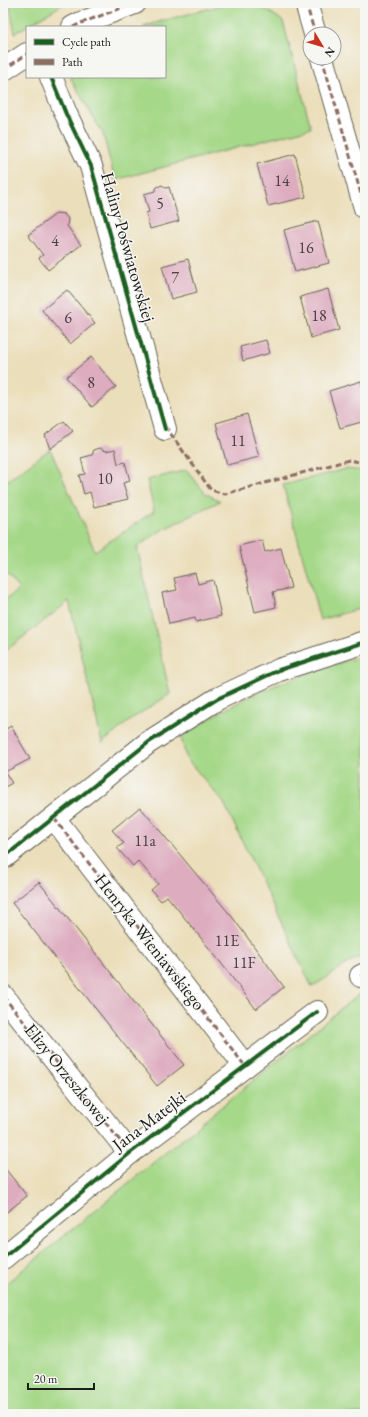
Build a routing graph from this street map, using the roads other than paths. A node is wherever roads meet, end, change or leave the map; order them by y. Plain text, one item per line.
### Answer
1 (135, 3) edge
2 (306, 3) edge
3 (75, 26) edge
4 (313, 26) edge
5 (26, 55) edge
6 (324, 66) edge
7 (3, 70) edge
8 (51, 78) edge
9 (365, 208) edge
10 (165, 428) dead end
11 (365, 642) edge
12 (54, 818) junction
13 (3, 858) edge
14 (3, 996) edge
15 (317, 1012) dead end
16 (245, 1066) junction
17 (130, 1153) junction
18 (3, 1258) edge

1 - 3 street
2 - 4 street
5 - 7 street
6 - 9 street
8 - 10 street, Haliny Poświatowskiej
11 - 12 street
12 - 13 street
12 - 16 street, Henryka Wieniawskiego
14 - 17 street, Elizy Orzeszkowej
15 - 16 street, Jana Matejki
16 - 17 street, Jana Matejki
17 - 18 street, Jana Matejki

